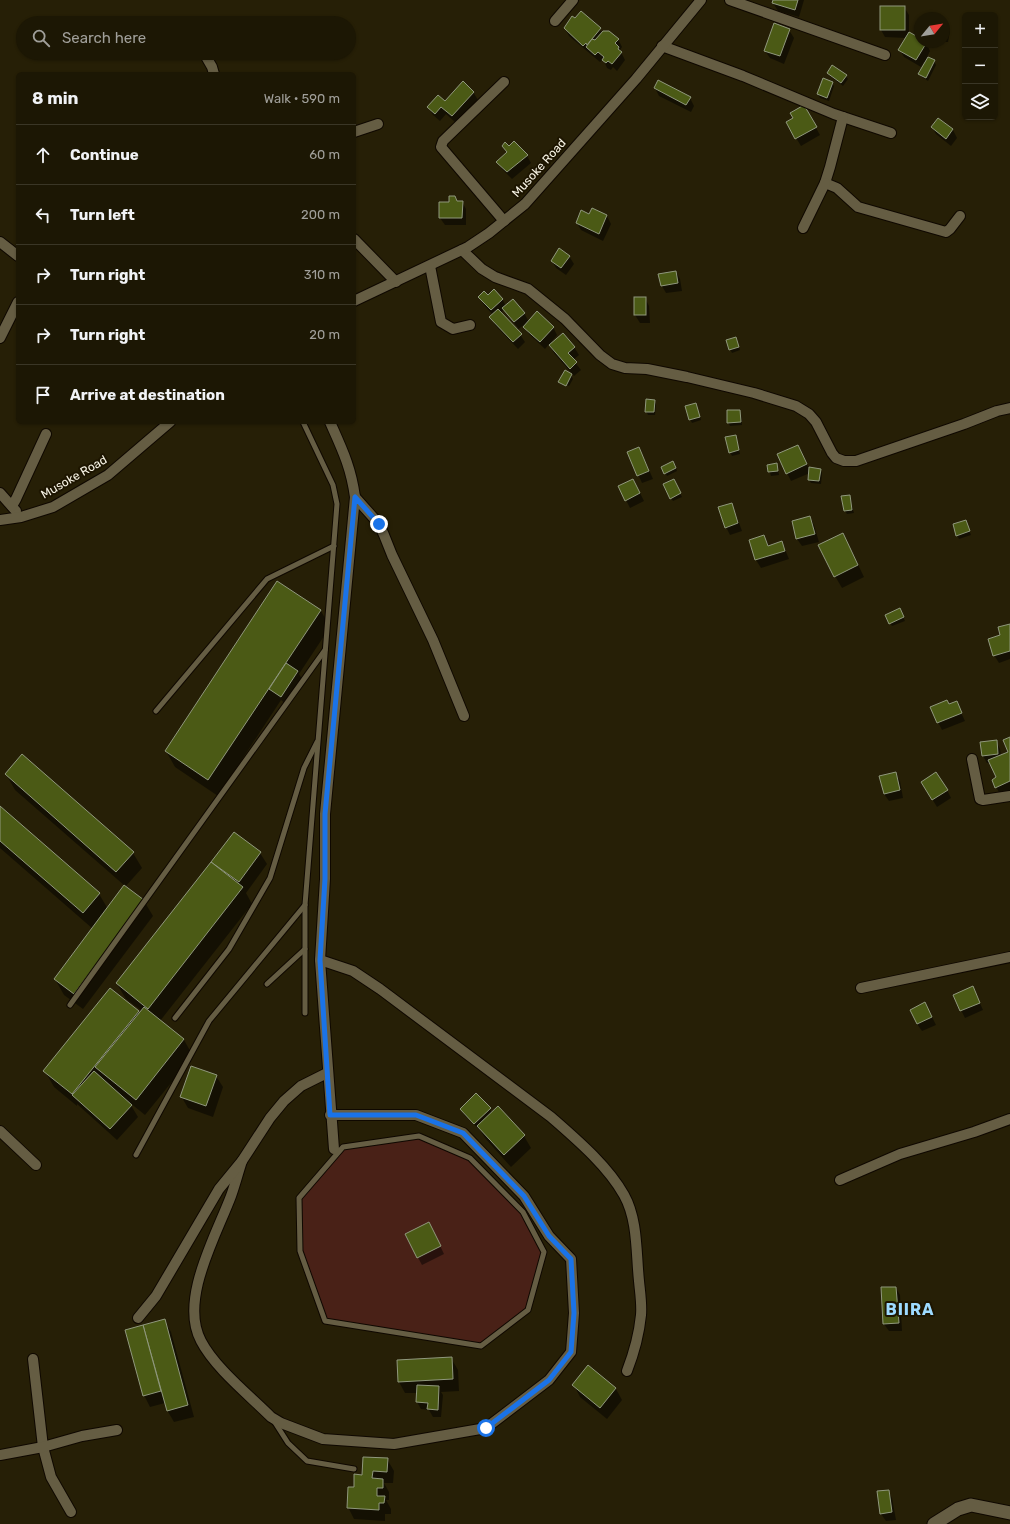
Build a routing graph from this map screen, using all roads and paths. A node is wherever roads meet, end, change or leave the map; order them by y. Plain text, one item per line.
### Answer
1 (573, 0) edge
2 (701, 0) edge
3 (730, 0) edge
4 (555, 22) dead end
5 (662, 46) junction
6 (885, 55) dead end
7 (208, 60) edge
8 (213, 72) edge
9 (504, 82) dead end
10 (843, 116) junction
11 (378, 124) dead end
12 (356, 131) edge
13 (891, 133) dead end
14 (825, 183) junction
15 (960, 216) dead end
16 (504, 221) junction
17 (803, 228) dead end
18 (356, 241) edge
19 (0, 242) edge
20 (462, 250) junction
21 (16, 253) edge
22 (430, 266) junction
23 (396, 282) junction
24 (356, 300) edge
25 (16, 306) edge
26 (470, 325) dead end
27 (0, 338) edge
28 (1010, 408) edge
29 (168, 424) edge
30 (304, 424) edge
31 (331, 424) edge
32 (46, 434) dead end
33 (0, 493) edge
34 (355, 497) junction
35 (12, 506) junction
36 (21, 517) junction
37 (0, 520) edge
38 (334, 546) junction
39 (326, 650) junction
40 (156, 711) dead end
41 (464, 716) dead end
42 (318, 739) junction
43 (972, 759) dead end
44 (1010, 796) edge
45 (305, 906) junction
46 (305, 949) junction
47 (1010, 957) edge
48 (320, 960) junction
49 (267, 984) dead end
50 (861, 988) dead end
51 (70, 1005) dead end
52 (305, 1014) dead end
53 (175, 1018) dead end
54 (328, 1073) junction
55 (330, 1115) junction
56 (1010, 1119) edge
57 (0, 1131) edge
58 (339, 1148) junction
59 (136, 1155) dead end
60 (242, 1161) junction
61 (36, 1165) dead end
62 (840, 1180) dead end
63 (138, 1318) dead end
64 (33, 1359) dead end
65 (627, 1371) dead end
66 (271, 1417) junction
67 (117, 1430) dead end
68 (43, 1447) junction
69 (0, 1455) edge
70 (354, 1469) dead end
71 (71, 1512) dead end
72 (1010, 1513) edge
73 (934, 1524) edge

1 - 4 street
2 - 5 street, Musoke Road
3 - 6 street
5 - 10 street
5 - 16 street, Musoke Road
7 - 8 street
9 - 16 street
10 - 13 street
10 - 14 street
11 - 12 street
14 - 15 street
14 - 17 street
16 - 20 street, Musoke Road
18 - 23 street
19 - 21 street
20 - 22 street, Musoke Road
20 - 28 street
22 - 23 street, Musoke Road
22 - 26 street
23 - 24 street, Musoke Road
25 - 27 street
29 - 36 street, Musoke Road
30 - 38 lane
31 - 34 street
32 - 35 street
33 - 35 street
34 - 41 street
34 - 48 street
35 - 36 street
36 - 37 street, Musoke Road
38 - 39 lane
38 - 40 lane
39 - 42 lane
39 - 51 lane
42 - 45 lane
42 - 53 lane
43 - 44 street
45 - 46 lane
45 - 59 lane
46 - 49 lane
46 - 52 lane
47 - 50 street
48 - 54 street
48 - 65 street
54 - 55 street
54 - 60 street
55 - 58 street
55 - 66 street
56 - 62 street
57 - 61 street
58 - 58 lane
60 - 63 street
60 - 66 street
64 - 68 street
66 - 70 lane
67 - 68 street
68 - 69 street
68 - 71 street
72 - 73 street

